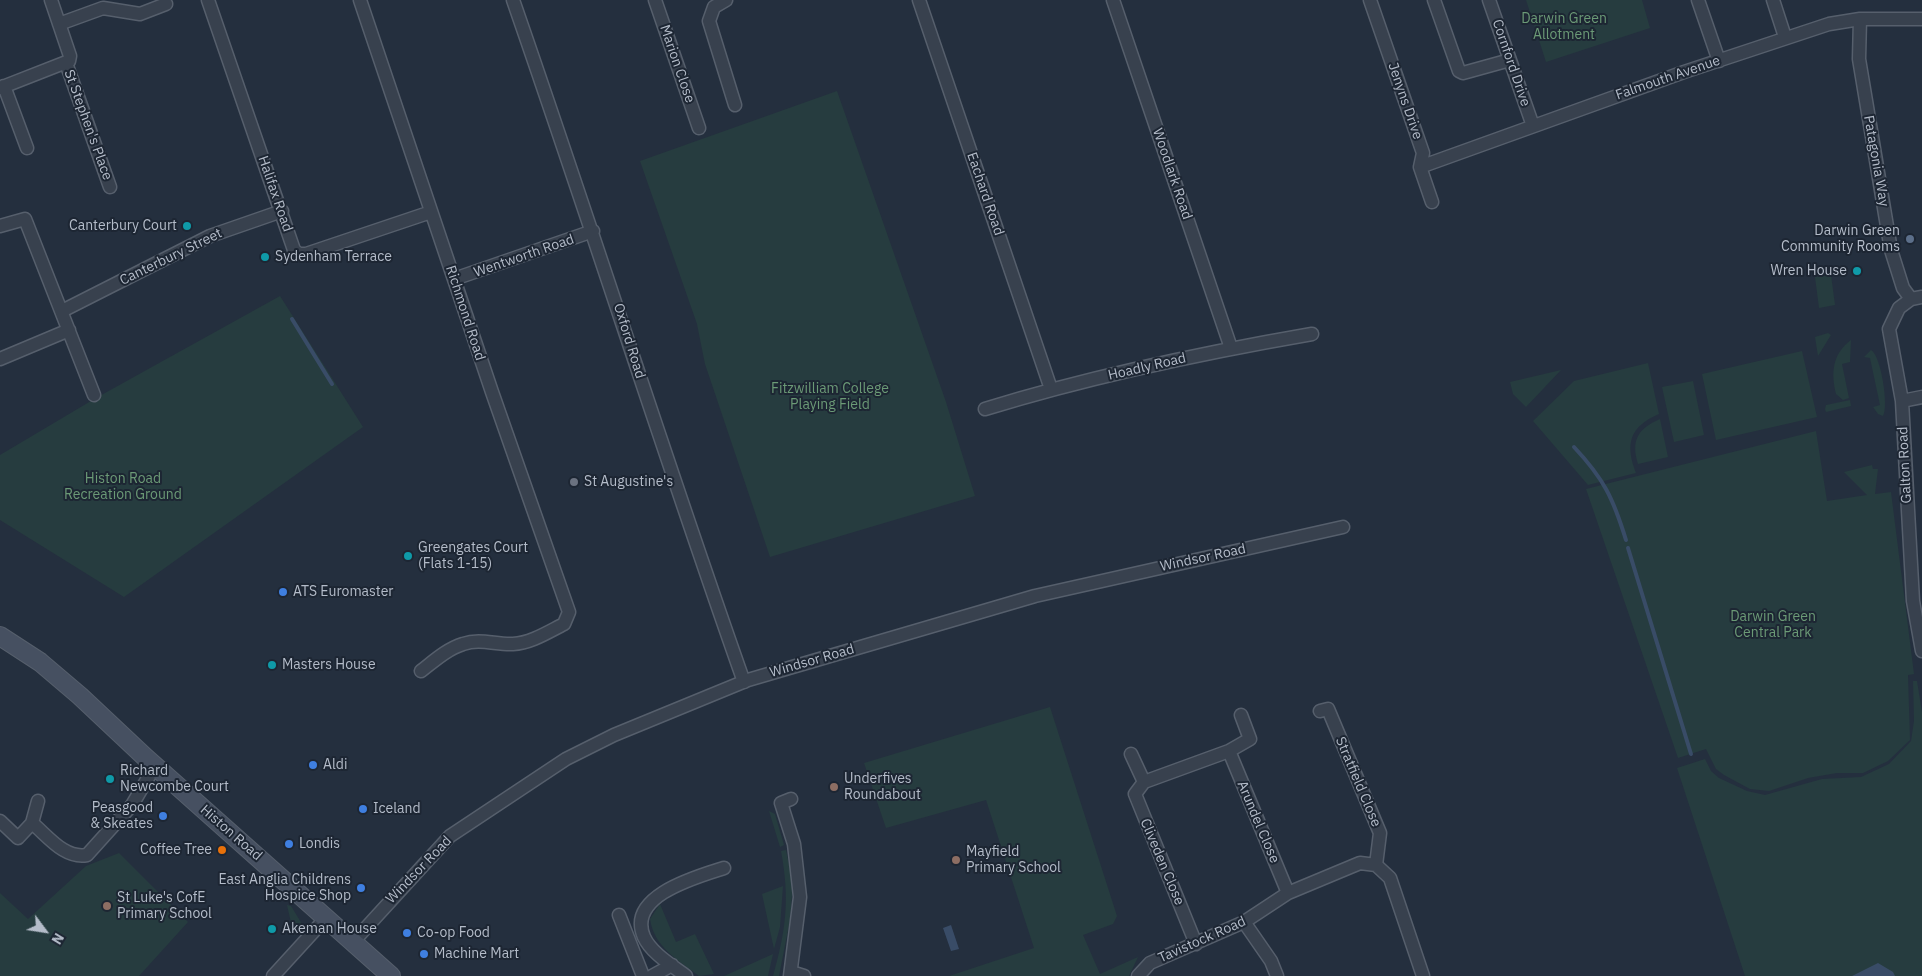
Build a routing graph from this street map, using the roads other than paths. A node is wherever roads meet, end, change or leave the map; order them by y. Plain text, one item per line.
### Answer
1 (51, 0) edge
2 (208, 0) edge
3 (360, 0) edge
4 (513, 0) edge
5 (655, 0) edge
6 (726, 0) edge
7 (919, 0) edge
8 (1113, 0) edge
9 (1370, 0) edge
10 (1434, 0) edge
11 (1489, 0) edge
12 (1698, 0) edge
13 (1772, 0) edge
14 (166, 4) dead end
15 (1860, 19) junction
16 (1922, 19) edge
17 (59, 24) junction
18 (1786, 37) junction
19 (68, 60) junction
20 (1510, 60) junction
21 (1718, 61) junction
22 (2, 87) edge
23 (736, 105) dead end
24 (1533, 126) junction
25 (699, 128) dead end
26 (27, 148) dead end
27 (1420, 167) junction
28 (110, 187) dead end
29 (1432, 202) dead end
30 (282, 211) junction
31 (432, 212) junction
32 (0, 226) edge
33 (593, 232) junction
34 (454, 279) junction
35 (1917, 298) edge
36 (62, 311) junction
37 (69, 330) junction
38 (1312, 334) dead end
39 (1231, 348) junction
40 (0, 359) edge
41 (1051, 389) junction
42 (94, 395) dead end
43 (1922, 397) edge
44 (1902, 401) junction
45 (985, 410) dead end
46 (1343, 528) dead end
47 (0, 636) edge
48 (1922, 647) edge
49 (421, 671) dead end
50 (744, 682) junction
51 (1320, 711) dead end
52 (1241, 715) dead end
53 (1229, 751) junction
54 (1131, 754) dead end
55 (155, 766) junction
56 (1144, 782) junction
57 (791, 799) dead end
58 (38, 801) dead end
59 (0, 822) edge
60 (32, 822) junction
61 (1376, 865) junction
62 (724, 868) dead end
63 (1288, 893) junction
64 (619, 915) dead end
65 (326, 918) junction
66 (1244, 922) junction
67 (353, 942) junction
68 (1196, 944) junction
69 (672, 966) junction
70 (791, 974) edge
71 (273, 976) edge
72 (391, 976) edge
73 (643, 976) edge
74 (652, 976) edge
75 (686, 976) edge
76 (804, 976) edge
77 (1138, 976) edge
78 (1277, 976) edge
79 (1423, 976) edge

1 - 17 street, St Stephen's Place
2 - 30 street, Halifax Road
3 - 31 street, Richmond Road
4 - 33 street, Oxford Road
5 - 25 street, Marion Close
6 - 23 street
7 - 41 street, Eachard Road
8 - 39 street, Woodlark Road
9 - 27 street, Jenyns Drive
10 - 20 street
11 - 20 street, Cornford Drive
12 - 21 street
13 - 18 street
14 - 17 street
15 - 16 street, Falmouth Avenue
15 - 18 street, Falmouth Avenue
15 - 35 street, Patagonia Way
17 - 19 street, St Stephen's Place
18 - 21 street, Falmouth Avenue
19 - 22 street
19 - 28 street, St Stephen's Place
20 - 24 street, Cornford Drive
21 - 24 street, Falmouth Avenue
22 - 26 street
24 - 27 street, Falmouth Avenue
27 - 29 street, Jenyns Drive
30 - 31 street, Halifax Road
30 - 36 street, Canterbury Street
31 - 34 street, Richmond Road
32 - 36 street
33 - 34 street, Wentworth Road
33 - 50 street, Oxford Road
34 - 49 street, Richmond Road
35 - 44 street, Galton Road
36 - 37 street
37 - 40 street
37 - 42 street
38 - 39 street, Hoadly Road
39 - 41 street, Hoadly Road
41 - 45 street, Hoadly Road
43 - 44 street
44 - 48 street, Galton Road
46 - 50 street, Windsor Road
47 - 55 main road, Histon Road
50 - 67 street, Windsor Road
51 - 61 street, Stratfield Close
52 - 53 street
53 - 56 street
53 - 63 street, Arundel Close
54 - 56 street
55 - 60 street
55 - 65 main road, Histon Road
56 - 68 street, Cliveden Close
57 - 70 street
58 - 60 street
59 - 60 street
61 - 63 street, Tavistock Road
61 - 79 street
62 - 69 street
63 - 66 street, Tavistock Road
64 - 73 street
65 - 67 main road, Histon Road
65 - 71 street
66 - 68 street, Tavistock Road
66 - 78 street
67 - 72 main road, Histon Road
68 - 77 street, Tavistock Road
69 - 74 street
69 - 75 street
70 - 76 street

